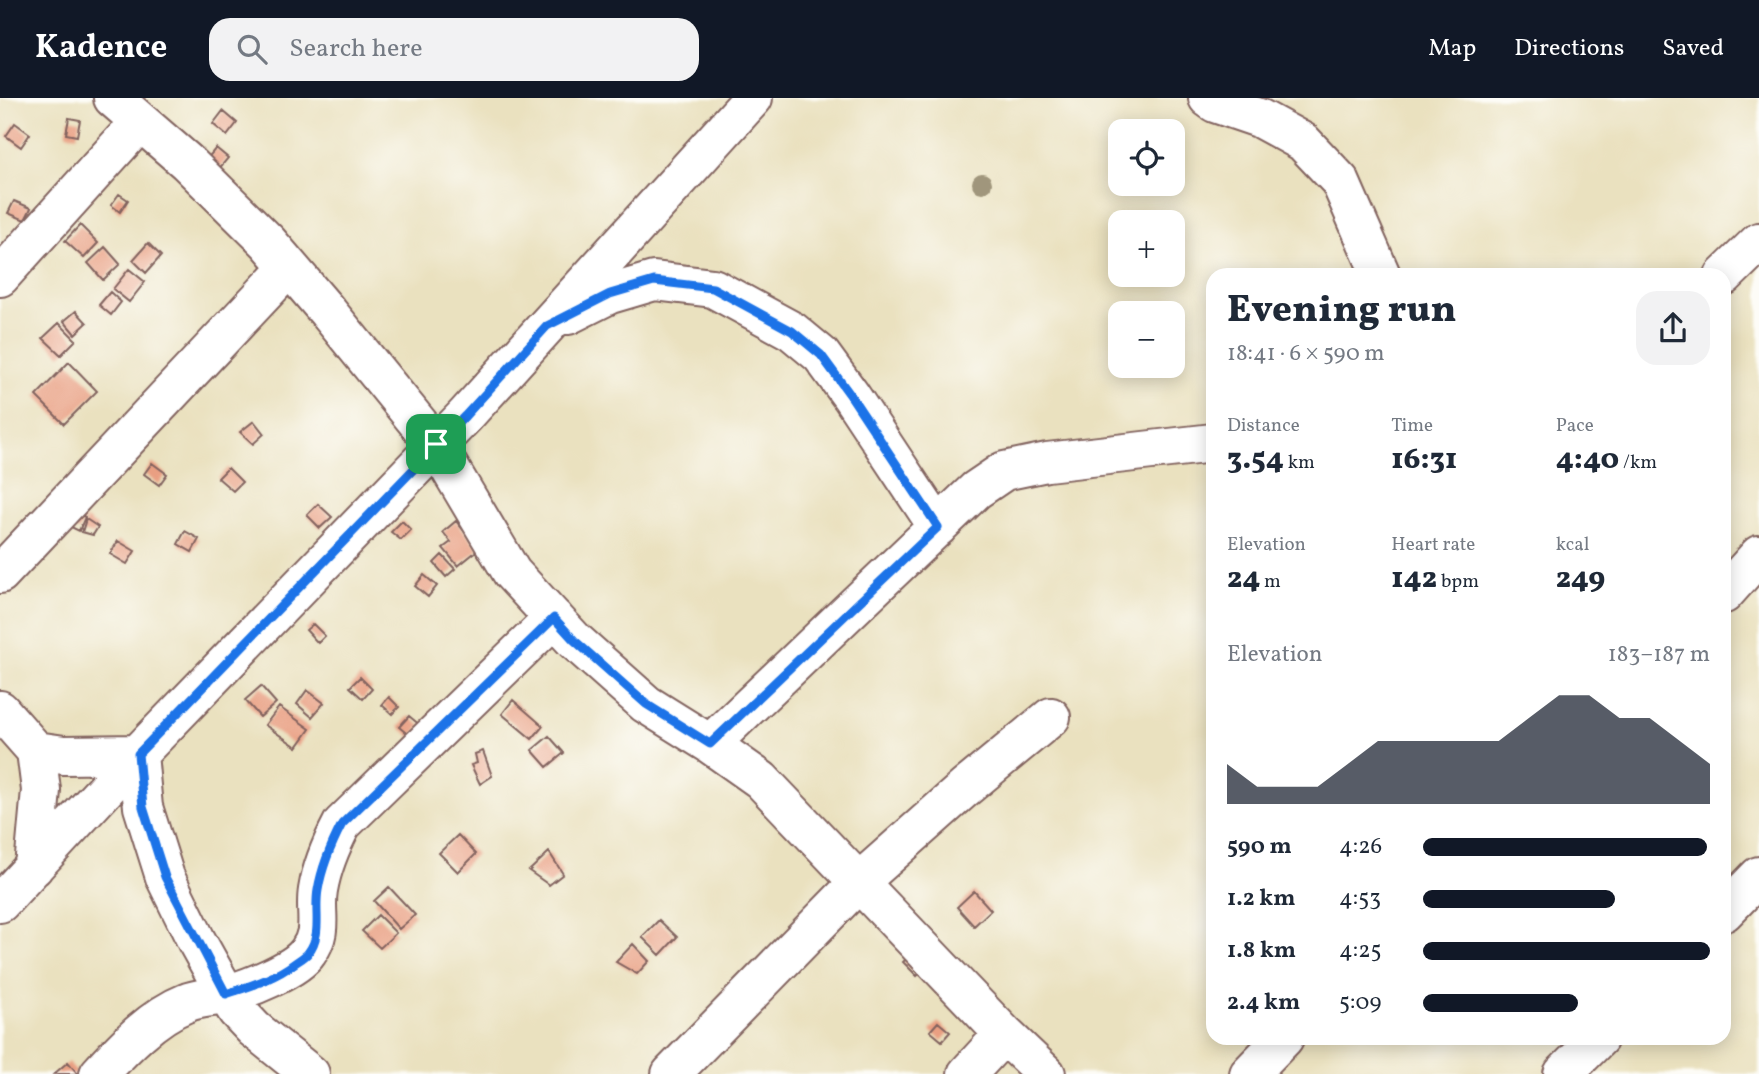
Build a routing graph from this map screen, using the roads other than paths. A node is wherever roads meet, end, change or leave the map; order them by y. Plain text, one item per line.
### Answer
1 (753, 98) edge
2 (1208, 98) edge
3 (126, 110) edge
4 (1759, 242) edge
5 (289, 267) junction
6 (1378, 268) edge
7 (1731, 269) edge
8 (0, 277) edge
9 (547, 326) junction
10 (436, 444) junction
11 (1206, 444) edge
12 (938, 527) junction
13 (1759, 555) edge
14 (0, 574) edge
15 (1731, 586) edge
16 (554, 618) junction
17 (0, 710) edge
18 (1051, 717) dead end
19 (710, 744) junction
20 (36, 751) junction
21 (138, 754) junction
22 (34, 867) junction
23 (1759, 876) edge
24 (859, 882) junction
25 (0, 903) edge
26 (1731, 905) edge
27 (226, 994) junction
28 (1004, 1034) junction
29 (1277, 1045) edge
30 (1593, 1045) edge
31 (99, 1074) edge
32 (310, 1074) edge
33 (671, 1074) edge
34 (967, 1074) edge
35 (1046, 1074) edge
36 (1249, 1074) edge
37 (1563, 1074) edge

1 - 9 street
2 - 6 street
3 - 5 street
3 - 8 street
4 - 7 street
5 - 10 street
5 - 14 street
9 - 10 street
9 - 12 street
10 - 16 street
10 - 21 street
11 - 12 street
12 - 19 street
13 - 15 street
16 - 19 street
16 - 27 street
17 - 20 street
18 - 24 street
19 - 24 street
20 - 21 street
20 - 22 street
21 - 22 street
21 - 27 street
22 - 25 street
23 - 26 street
24 - 28 street
24 - 33 street
27 - 31 street
27 - 32 street
28 - 34 street
28 - 35 street
29 - 36 street
30 - 37 street

